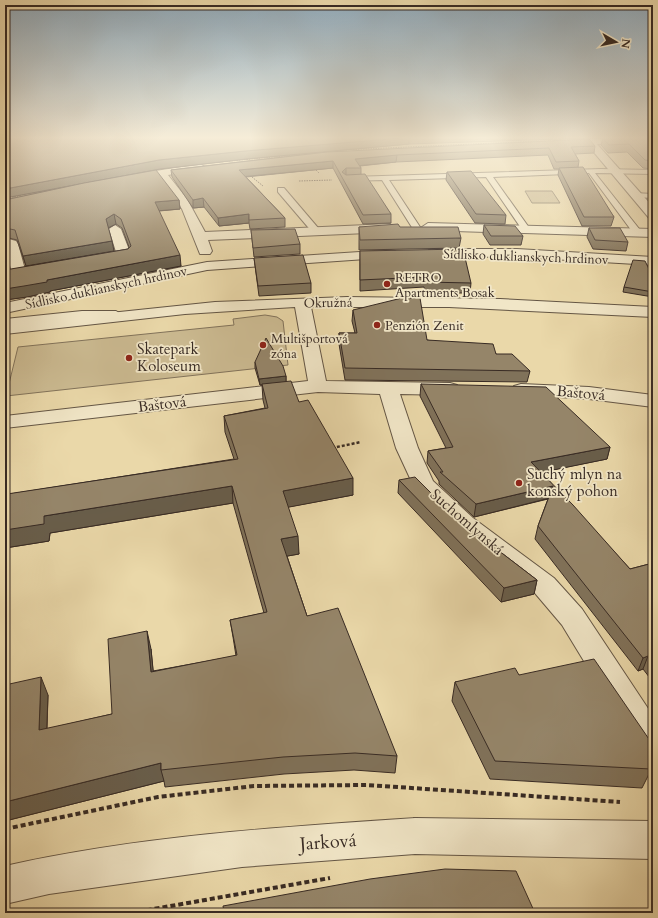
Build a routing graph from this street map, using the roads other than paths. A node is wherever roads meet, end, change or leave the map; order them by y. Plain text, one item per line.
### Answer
1 (166, 180) edge
2 (385, 180) edge
3 (491, 180) edge
4 (597, 180) edge
5 (624, 180) edge
6 (281, 190) road end
7 (637, 195) junction
8 (653, 196) edge
9 (653, 215) edge
10 (416, 227) junction
11 (526, 228) junction
12 (115, 229) edge
13 (316, 231) junction
14 (636, 232) junction
15 (653, 233) edge
16 (200, 236) junction
17 (5, 242) edge
18 (653, 261) edge
19 (85, 262) edge
20 (208, 266) junction
21 (33, 271) edge
22 (12, 275) edge
23 (302, 303) junction
24 (5, 308) edge
25 (653, 312) edge
26 (136, 314) junction
27 (5, 322) edge
28 (5, 329) edge
29 (318, 386) junction
30 (388, 388) junction
31 (466, 389) edge
32 (506, 390) edge
33 (653, 401) edge
34 (5, 422) edge
35 (653, 744) edge
36 (653, 840) edge
37 (5, 885) edge

1 - 16 street, Sídlisko duklianskych hrdinov
2 - 10 lane
3 - 11 lane, Sídlisko duklianskych hrdinov
4 - 14 lane
5 - 7 street
6 - 13 lane
7 - 8 lane
7 - 9 street
10 - 11 street, Sídlisko duklianskych hrdinov
10 - 13 street, Sídlisko duklianskych hrdinov
11 - 14 street, Sídlisko duklianskych hrdinov
12 - 19 street, Sídlisko duklianskych hrdinov
13 - 16 street, Sídlisko duklianskych hrdinov
14 - 15 street, Sídlisko duklianskych hrdinov
16 - 20 street, Sídlisko duklianskych hrdinov
17 - 22 street
18 - 20 street, Sídlisko duklianskych hrdinov
20 - 24 street, Sídlisko duklianskych hrdinov
21 - 22 street
23 - 25 street, Okružná
23 - 26 street, Okružná
23 - 29 street
26 - 27 lane
26 - 28 street, Okružná
29 - 30 street
29 - 34 street, Baštová
30 - 31 street
30 - 35 street, Suchomlynská
32 - 33 street, Baštová
36 - 37 street, Jarková

